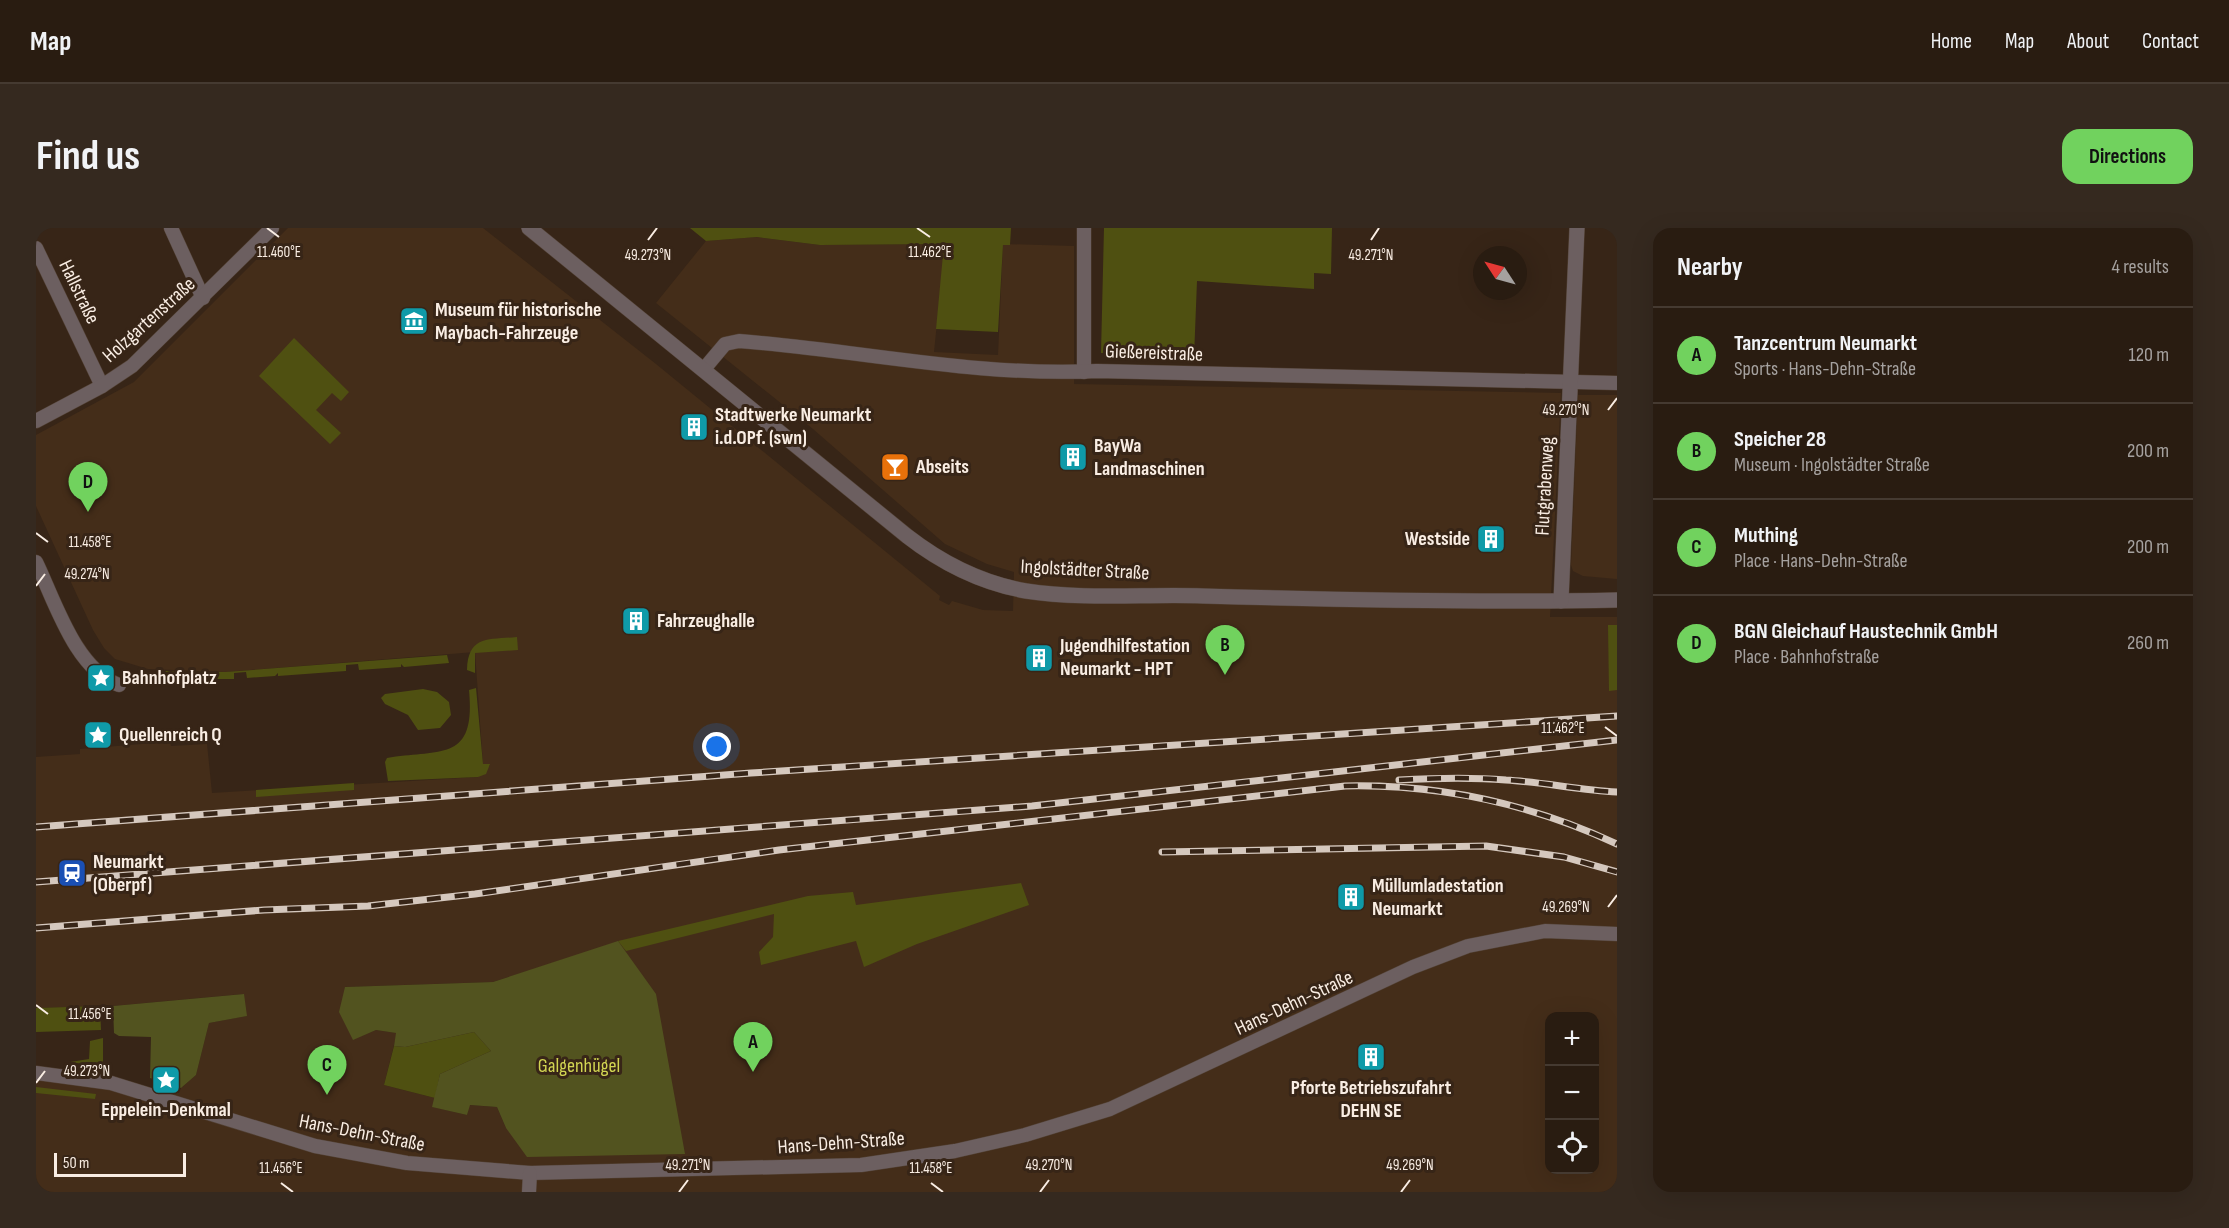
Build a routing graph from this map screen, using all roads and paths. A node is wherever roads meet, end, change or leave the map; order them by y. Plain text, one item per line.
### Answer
1 (171, 228) edge
2 (272, 228) edge
3 (529, 228) edge
4 (1084, 228) edge
5 (1577, 228) edge
6 (36, 248) edge
7 (203, 298) junction
8 (704, 369) junction
9 (1084, 372) junction
10 (1570, 380) junction
11 (1617, 383) edge
12 (102, 386) junction
13 (36, 421) edge
14 (36, 562) edge
15 (39, 578) edge
16 (1617, 600) edge
17 (1561, 601) junction
18 (119, 685) dead end
19 (1617, 934) edge
20 (36, 1073) edge
21 (530, 1173) junction
22 (529, 1192) edge

1 - 7 street
2 - 7 street, Holzgartenstraße
3 - 8 street, Ingolstädter Straße
4 - 9 street
5 - 10 street, Flutgrabenweg
6 - 12 street, Hallstraße
7 - 12 street, Holzgartenstraße
8 - 9 street, Gießereistraße
8 - 17 street, Ingolstädter Straße
9 - 10 street, Gießereistraße
10 - 11 street, Gießereistraße
10 - 17 street, Flutgrabenweg
12 - 13 street, Holzgartenstraße
14 - 15 street
15 - 18 street
16 - 17 street, Ingolstädter Straße
19 - 21 street, Hans-Dehn-Straße
20 - 21 street, Hans-Dehn-Straße
21 - 22 street

